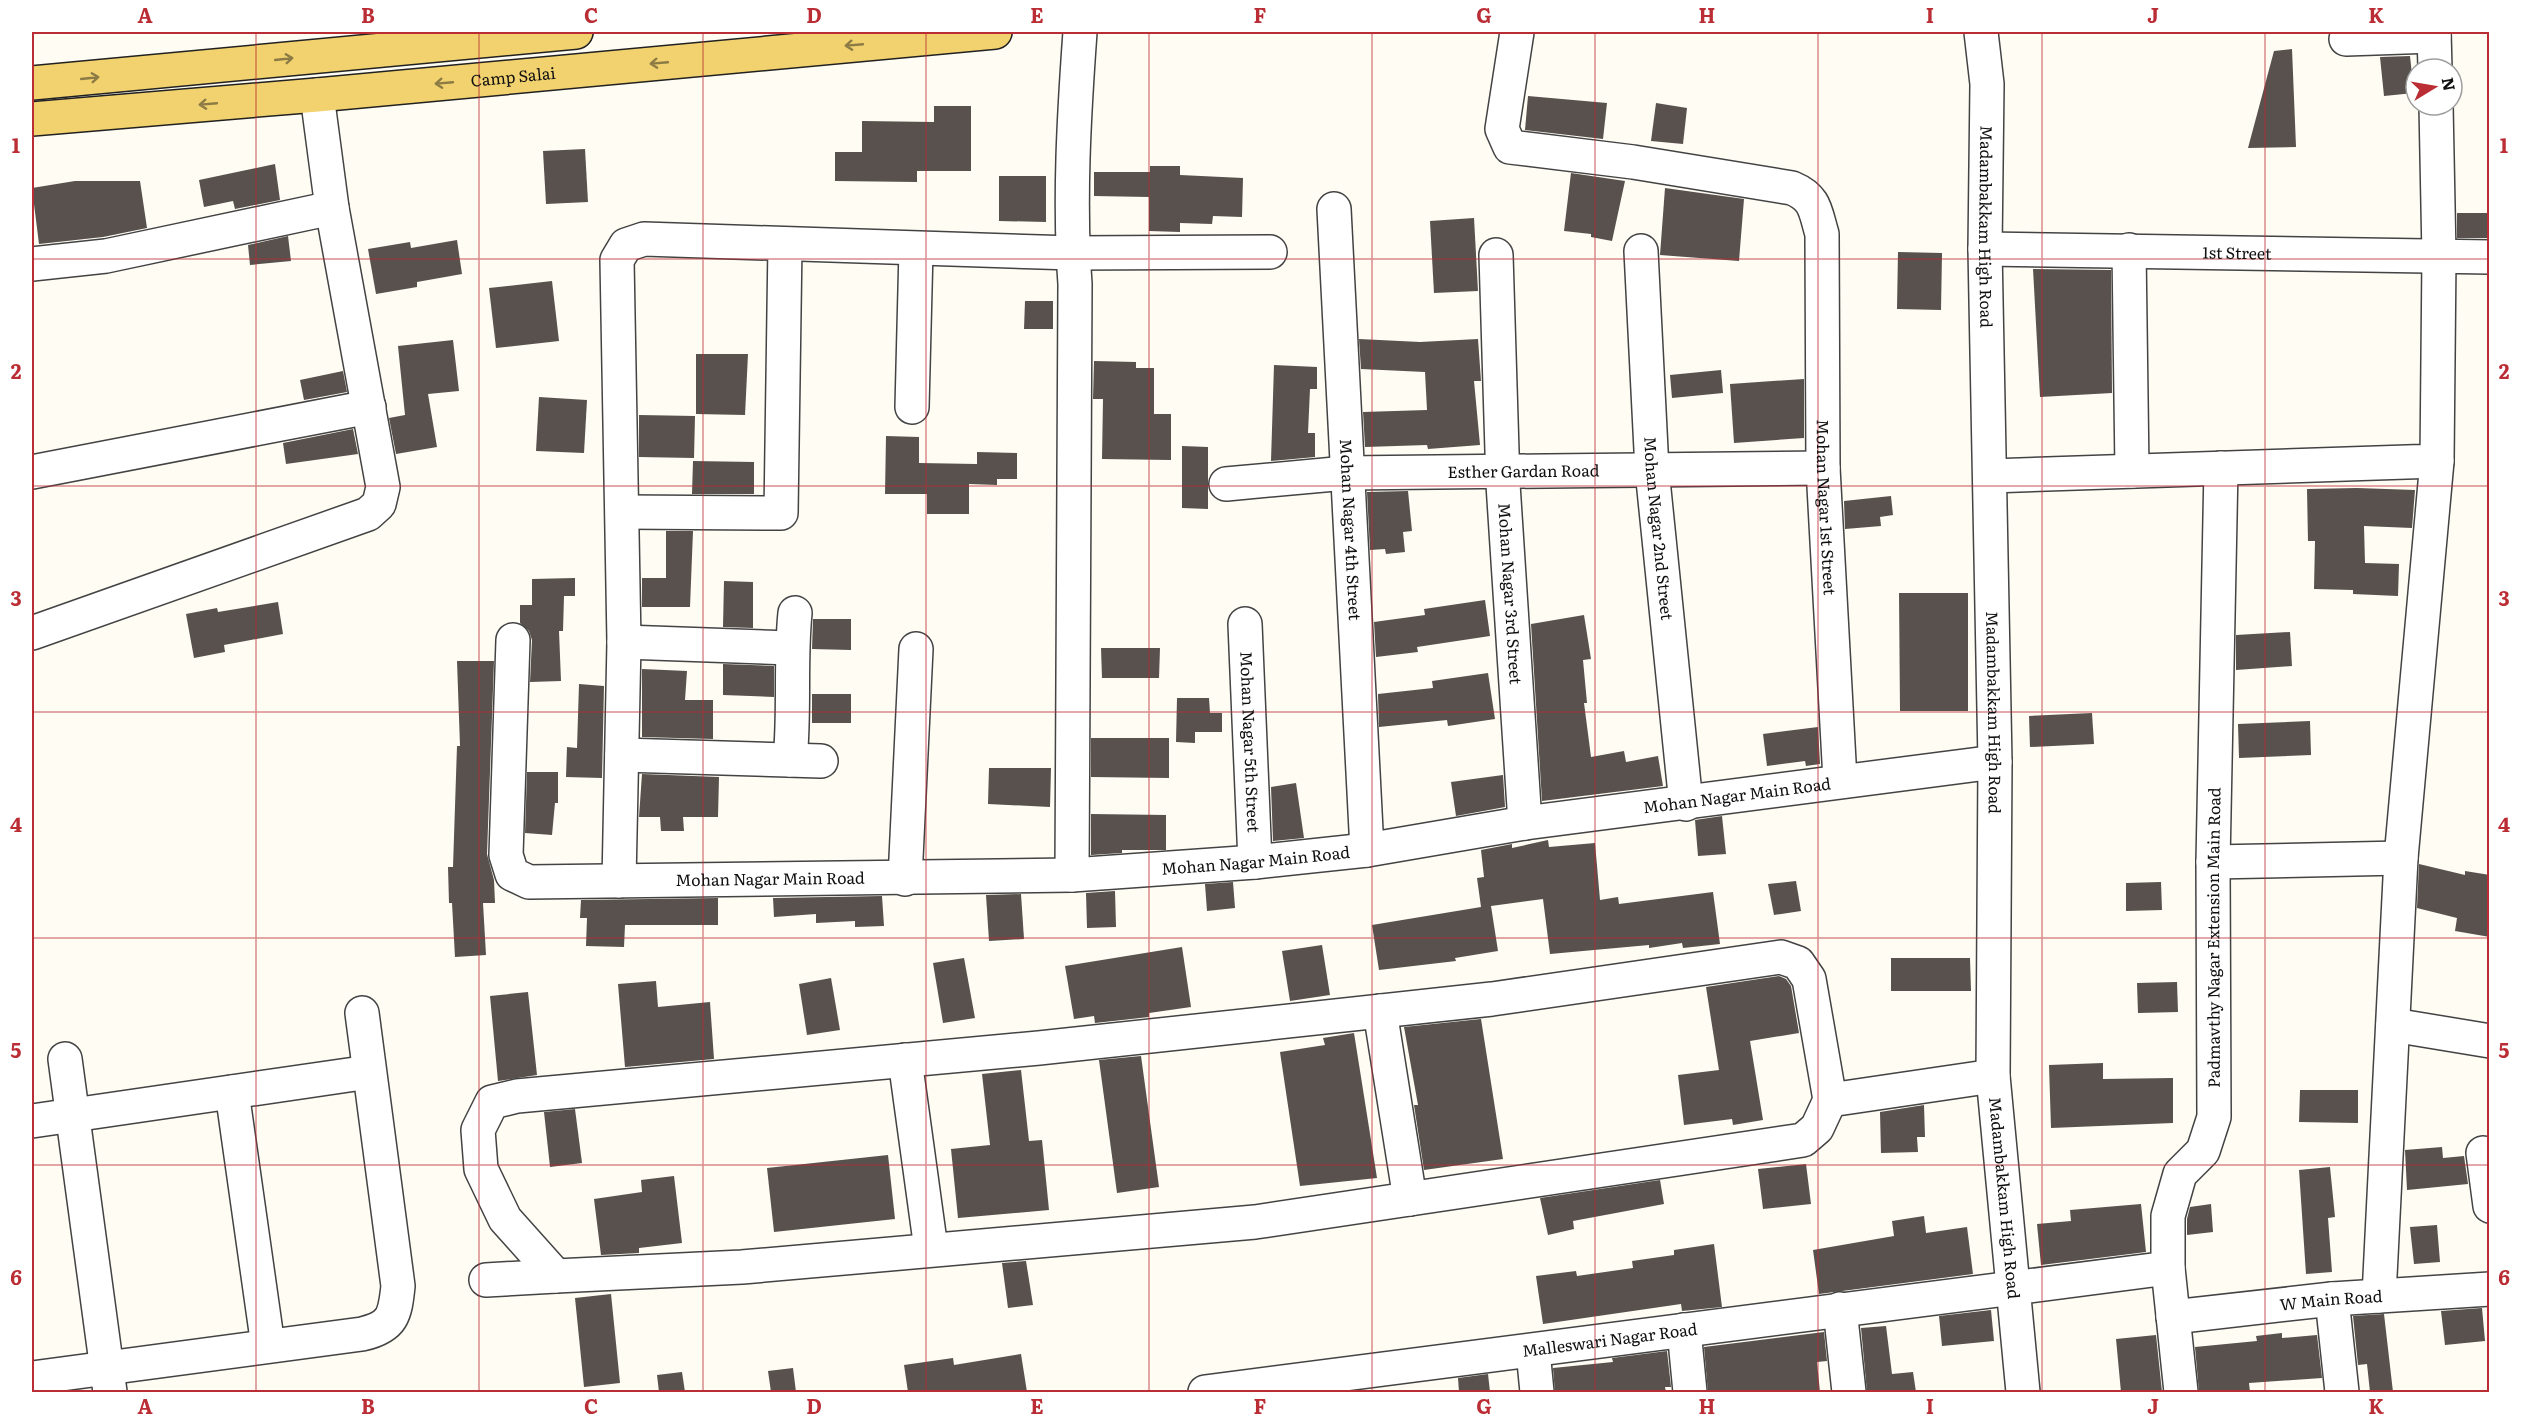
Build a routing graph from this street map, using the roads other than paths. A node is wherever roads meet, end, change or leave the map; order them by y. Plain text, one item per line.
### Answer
1 (576, 32) edge
2 (996, 32) edge
3 (1080, 32) edge
4 (1517, 32) edge
5 (1981, 32) edge
6 (2434, 34) edge
7 (2346, 39) dead end
8 (2435, 57) edge
9 (243, 63) junction
10 (32, 83) edge
11 (318, 95) junction
12 (247, 101) junction
13 (2436, 117) edge
14 (32, 119) edge
15 (333, 208) junction
16 (1334, 209) dead end
17 (785, 244) junction
18 (916, 249) junction
19 (1985, 249) junction
20 (2129, 250) junction
21 (1641, 251) dead end
22 (1269, 252) dead end
23 (1073, 253) junction
24 (1496, 255) dead end
25 (2439, 256) junction
26 (2490, 257) edge
27 (32, 264) edge
28 (369, 407) junction
29 (912, 407) dead end
30 (2437, 461) junction
31 (1823, 468) junction
32 (2221, 468) junction
33 (1503, 470) junction
34 (1652, 470) junction
35 (2132, 471) junction
36 (32, 472) edge
37 (1346, 473) junction
38 (1990, 476) junction
39 (1226, 484) dead end
40 (624, 512) junction
41 (795, 613) dead end
42 (1245, 624) dead end
43 (32, 633) edge
44 (513, 640) dead end
45 (624, 642) junction
46 (792, 648) junction
47 (916, 649) dead end
48 (622, 755) junction
49 (1995, 762) junction
50 (1840, 780) junction
51 (1686, 804) junction
52 (1525, 823) junction
53 (1367, 850) junction
54 (2401, 858) junction
55 (1255, 862) junction
56 (2212, 862) junction
57 (1072, 875) junction
58 (905, 879) junction
59 (619, 881) junction
60 (1380, 1011) junction
61 (362, 1013) dead end
62 (2393, 1025) junction
63 (2490, 1041) edge
64 (65, 1059) dead end
65 (905, 1060) junction
66 (369, 1072) junction
67 (1992, 1076) junction
68 (232, 1092) junction
69 (1830, 1100) junction
70 (72, 1116) junction
71 (32, 1121) edge
72 (2483, 1153) dead end
73 (1410, 1199) junction
74 (2490, 1206) edge
75 (931, 1249) junction
76 (2168, 1268) junction
77 (556, 1276) junction
78 (486, 1280) dead end
79 (2014, 1286) junction
80 (2490, 1289) edge
81 (2379, 1296) junction
82 (2332, 1299) junction
83 (1840, 1309) junction
84 (2173, 1317) junction
85 (1683, 1330) junction
86 (268, 1346) junction
87 (1533, 1351) junction
88 (32, 1378) edge
89 (108, 1380) edge
90 (1380, 1381) edge
91 (1216, 1392) edge
92 (1537, 1392) edge
93 (1690, 1392) edge
94 (1849, 1392) edge
95 (2023, 1392) edge
96 (2181, 1392) edge
97 (2342, 1392) edge

9 -> 1 main road
2 -> 11 main road, Camp Salai
3 - 23 street
4 - 31 street, Mohan Nagar 1st Street
5 - 19 street, Madambakkam High Road
6 - 7 street
6 - 8 street
10 -> 9 main road
9 - 12 main road
11 - 12 main road, Camp Salai
11 - 15 street
12 -> 14 main road, Camp Salai
13 - 25 street
15 - 27 street
15 - 28 street
16 - 37 street, Mohan Nagar 4th Street
17 - 18 street
17 - 40 street
17 - 40 street
18 - 23 street
18 - 29 street
19 - 20 street, 1st Street
19 - 38 street, Madambakkam High Road
20 - 25 street, 1st Street
20 - 35 street
21 - 34 street, Mohan Nagar 2nd Street
22 - 23 street
23 - 57 street
24 - 33 street, Mohan Nagar 3rd Street
25 - 26 street, 1st Street
25 - 30 street
28 - 36 street
28 - 43 street
30 - 32 street
30 - 54 street
31 - 34 street, Esther Gardan Road
31 - 50 street, Mohan Nagar 1st Street
32 - 35 street
32 - 56 street, Padmavthy Nagar Extension Main Road
33 - 34 street, Esther Gardan Road
33 - 37 street, Esther Gardan Road
33 - 52 street, Mohan Nagar 3rd Street
34 - 51 street, Mohan Nagar 2nd Street
35 - 38 street
37 - 39 street, Esther Gardan Road
37 - 53 street, Mohan Nagar 4th Street
38 - 49 street, Madambakkam High Road
40 - 45 street
41 - 46 street
42 - 55 street, Mohan Nagar 5th Street
44 - 59 street, Mohan Nagar Main Road
45 - 46 street
45 - 48 street
46 - 48 street
47 - 58 street
48 - 59 street
49 - 50 street, Mohan Nagar Main Road
49 - 67 street, Madambakkam High Road
50 - 51 street, Mohan Nagar Main Road
51 - 52 street, Mohan Nagar Main Road
52 - 53 street, Mohan Nagar Main Road
53 - 55 street, Mohan Nagar Main Road
54 - 56 street
54 - 62 street
55 - 57 street, Mohan Nagar Main Road
56 - 76 street, Padmavthy Nagar Extension Main Road
57 - 58 street, Mohan Nagar Main Road
58 - 59 street, Mohan Nagar Main Road
60 - 65 street
60 - 69 street
60 - 73 street
61 - 66 street
62 - 63 street
62 - 81 street
64 - 70 street
65 - 75 street
65 - 77 street
66 - 68 street
66 - 86 street
67 - 69 street
67 - 79 street, Madambakkam High Road
68 - 70 street
68 - 86 street
69 - 73 street
70 - 71 street
70 - 89 street
72 - 74 street
73 - 75 street
75 - 77 street
76 - 79 street, Malleswari Nagar Road
76 - 84 street, Padmavthy Nagar Extension Main Road
77 - 78 street
79 - 83 street, Malleswari Nagar Road
79 - 95 street, Madambakkam High Road
80 - 81 street, W Main Road
81 - 82 street, W Main Road
82 - 84 street, W Main Road
82 - 97 street
83 - 85 street, Malleswari Nagar Road
83 - 94 street
84 - 96 street, Padmavthy Nagar Extension Main Road
85 - 87 street, Malleswari Nagar Road
85 - 93 street
86 - 89 street
87 - 90 street, Malleswari Nagar Road
87 - 92 street
88 - 89 street
90 - 91 street, Malleswari Nagar Road

